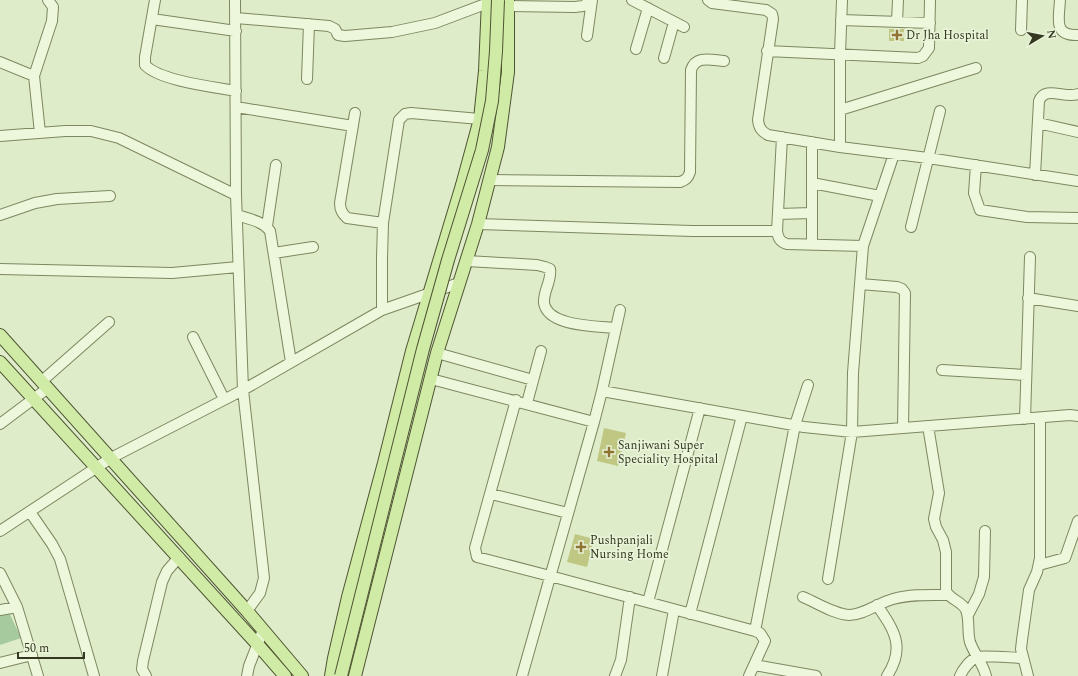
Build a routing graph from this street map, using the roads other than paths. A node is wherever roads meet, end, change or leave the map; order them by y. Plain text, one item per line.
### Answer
1 (48, 0) edge
2 (155, 0) edge
3 (235, 0) edge
4 (592, 0) edge
5 (632, 0) edge
6 (708, 0) edge
7 (842, 0) edge
8 (898, 0) edge
9 (930, 0) edge
10 (1022, 0) edge
11 (1060, 0) edge
12 (491, 1) edge
13 (508, 3) edge
14 (648, 8) junction
15 (236, 18) junction
16 (152, 19) junction
17 (841, 20) junction
18 (674, 22) junction
19 (897, 22) junction
20 (930, 23) junction
21 (309, 24) junction
22 (684, 27) dead end
23 (1021, 30) dead end
24 (236, 31) junction
25 (1078, 35) edge
26 (587, 36) dead end
27 (636, 49) dead end
28 (767, 51) junction
29 (840, 54) junction
30 (664, 58) dead end
31 (724, 61) dead end
32 (0, 62) edge
33 (976, 68) dead end
34 (34, 76) junction
35 (307, 79) dead end
36 (236, 90) junction
37 (1078, 94) edge
38 (236, 107) junction
39 (840, 110) junction
40 (940, 111) dead end
41 (355, 113) dead end
42 (480, 119) junction
43 (1038, 123) junction
44 (353, 126) junction
45 (1078, 132) edge
46 (40, 133) junction
47 (0, 136) edge
48 (782, 137) junction
49 (812, 142) junction
50 (840, 147) junction
51 (894, 154) junction
52 (928, 158) junction
53 (276, 165) dead end
54 (976, 165) junction
55 (1035, 175) junction
56 (489, 180) junction
57 (1078, 181) edge
58 (812, 183) junction
59 (236, 195) junction
60 (110, 196) dead end
61 (880, 196) junction
62 (812, 213) junction
63 (778, 214) junction
64 (0, 215) edge
65 (237, 215) junction
66 (1078, 218) edge
67 (383, 223) junction
68 (478, 224) junction
69 (266, 226) junction
70 (911, 227) dead end
71 (777, 232) junction
72 (812, 244) junction
73 (864, 246) junction
74 (313, 248) dead end
75 (274, 253) junction
76 (1030, 257) dead end
77 (466, 261) junction
78 (238, 267) junction
79 (0, 268) edge
80 (459, 283) junction
81 (860, 284) junction
82 (430, 294) junction
83 (1028, 298) junction
84 (1078, 306) edge
85 (382, 310) junction
86 (620, 310) dead end
87 (109, 322) dead end
88 (616, 328) junction
89 (0, 335) edge
90 (193, 337) dead end
91 (541, 351) dead end
92 (437, 353) junction
93 (0, 362) edge
94 (291, 362) junction
95 (942, 370) dead end
96 (1026, 375) junction
97 (431, 379) junction
98 (533, 380) junction
99 (45, 385) junction
100 (808, 385) dead end
101 (243, 390) junction
102 (602, 391) junction
103 (34, 399) junction
104 (224, 399) junction
105 (516, 400) junction
106 (527, 403) junction
107 (700, 408) junction
108 (742, 416) junction
109 (1078, 416) edge
110 (1040, 418) junction
111 (1025, 419) junction
112 (594, 422) junction
113 (0, 424) edge
114 (795, 425) junction
115 (928, 426) junction
116 (903, 428) junction
117 (852, 432) junction
118 (391, 433) junction
119 (416, 438) junction
120 (111, 458) junction
121 (96, 467) junction
122 (491, 494) junction
123 (30, 512) junction
124 (568, 513) junction
125 (1078, 521) edge
126 (0, 531) edge
127 (985, 531) dead end
128 (1074, 544) edge
129 (179, 557) junction
130 (1039, 565) junction
131 (0, 574) edge
132 (550, 576) junction
133 (828, 579) dead end
134 (948, 595) junction
135 (803, 597) dead end
136 (630, 598) junction
137 (648, 602) junction
138 (877, 605) junction
139 (17, 607) junction
140 (0, 610) edge
141 (674, 610) junction
142 (247, 611) junction
143 (690, 614) junction
144 (968, 616) junction
145 (263, 630) junction
146 (755, 632) junction
147 (258, 644) junction
148 (32, 655) junction
149 (978, 657) junction
150 (1023, 658) junction
151 (0, 663) edge
152 (754, 665) junction
153 (38, 676) edge
154 (94, 676) edge
155 (146, 676) edge
156 (247, 676) edge
157 (285, 676) edge
158 (302, 676) edge
159 (331, 676) edge
160 (341, 676) edge
161 (355, 676) edge
162 (522, 676) edge
163 (615, 676) edge
164 (662, 676) edge
165 (749, 676) edge
166 (816, 676) edge
167 (887, 676) edge
168 (960, 676) edge
169 (986, 676) edge
170 (1028, 676) edge

1 - 34 street
2 - 16 street
3 - 15 street
4 - 13 street
4 - 26 street
5 - 14 street
6 - 28 street
7 - 17 street
8 - 19 street
9 - 20 street
10 - 23 street
11 - 25 street
12 - 21 street
12 - 42 main road
12 - 160 main road, bridge
13 - 56 main road
14 - 18 street
14 - 27 street
15 - 21 street
15 - 24 street
16 - 24 street
16 - 36 street
17 - 19 street
17 - 29 street
18 - 22 street
18 - 30 street
19 - 20 street
20 - 29 street
21 - 35 street
24 - 36 street
28 - 29 street
28 - 48 street
29 - 39 street
31 - 56 street
32 - 34 street
33 - 39 street
34 - 46 street
36 - 38 street
37 - 43 street
38 - 44 street
38 - 59 street
39 - 50 street
40 - 52 street
41 - 44 street
42 - 67 street
42 - 82 main road
43 - 45 street
43 - 55 street
44 - 67 street
46 - 47 street
46 - 59 street
48 - 49 street
48 - 63 street
49 - 50 street
49 - 58 street
50 - 51 street
51 - 52 street
51 - 61 street
52 - 54 street
52 - 70 street
53 - 69 street
54 - 55 street
54 - 66 street
55 - 57 street
56 - 68 main road
58 - 61 street
58 - 62 street
59 - 65 street
60 - 64 street
61 - 73 street
62 - 63 street
62 - 72 street
63 - 71 street
65 - 69 street
65 - 78 street
67 - 85 street
68 - 71 street
68 - 77 main road
69 - 75 street
71 - 72 street
72 - 73 street
73 - 81 street
74 - 75 street
75 - 94 street
76 - 83 street
77 - 80 main road
77 - 88 street
78 - 79 street
78 - 101 street
80 - 82 street
80 - 92 main road
81 - 116 street
81 - 117 street
82 - 85 street
82 - 118 main road
83 - 84 street
83 - 96 street
85 - 94 street
86 - 88 street
87 - 99 street
88 - 102 street
89 - 99 main road
90 - 104 street
91 - 98 street
92 - 97 main road
92 - 98 street
93 - 103 main road
94 - 101 street
95 - 96 street
96 - 111 street
97 - 105 street
97 - 119 main road
98 - 106 street
99 - 103 street
99 - 120 main road
100 - 114 street
101 - 104 street
101 - 142 street
102 - 107 street
102 - 112 street
103 - 113 street
103 - 121 main road
104 - 120 street
105 - 106 street
105 - 122 street
106 - 112 street
107 - 108 street
107 - 137 street
108 - 114 street
108 - 143 street
109 - 110 street
110 - 111 street
110 - 130 street
111 - 115 street
112 - 124 street
114 - 117 street
114 - 146 street
115 - 116 street
115 - 134 street
116 - 117 street
117 - 133 street
118 - 119 main road
118 - 159 main road
119 - 161 main road
120 - 121 street
120 - 142 main road
121 - 123 street
121 - 129 main road
122 - 124 street
122 - 132 street
123 - 126 street
123 - 154 street
124 - 132 street
125 - 128 street
127 - 144 street
128 - 130 street
129 - 147 main road
129 - 155 street
130 - 150 street
131 - 139 street
132 - 136 street
132 - 162 street
134 - 138 street
134 - 144 street
135 - 138 street
136 - 137 street
136 - 163 street
137 - 141 street
138 - 167 street
139 - 140 street
139 - 148 street
141 - 143 street
141 - 164 street
142 - 145 main road
143 - 146 street
144 - 149 street
145 - 147 street
145 - 158 main road
146 - 152 street
147 - 156 street
147 - 157 main road
148 - 151 street
148 - 153 street
149 - 150 street
149 - 168 street
149 - 169 street
150 - 170 street
152 - 165 street
152 - 166 street

